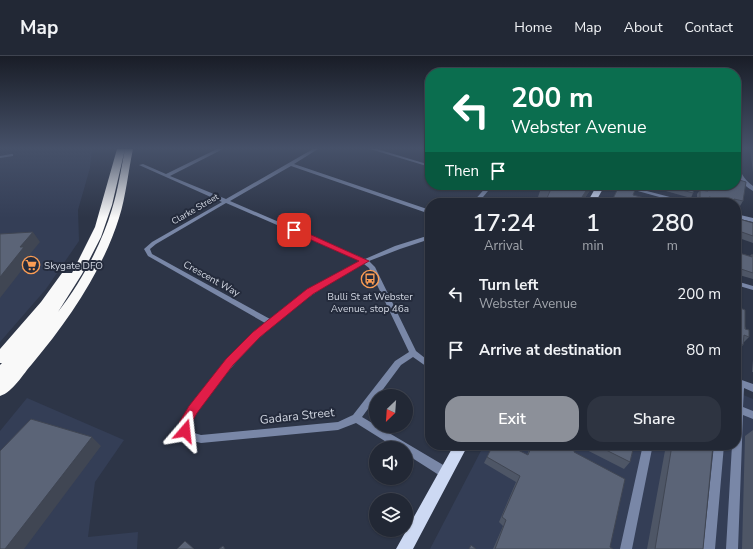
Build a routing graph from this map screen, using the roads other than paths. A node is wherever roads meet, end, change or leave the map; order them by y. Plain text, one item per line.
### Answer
1 (114, 172) edge
2 (124, 172) edge
3 (157, 172) edge
4 (174, 172) edge
5 (276, 172) edge
6 (313, 172) edge
7 (166, 176) junction
8 (741, 179) edge
9 (753, 188) edge
10 (487, 190) edge
11 (637, 190) edge
12 (479, 198) edge
13 (668, 198) edge
14 (226, 201) junction
15 (425, 210) edge
16 (104, 214) junction
17 (741, 217) edge
18 (753, 220) edge
19 (425, 239) edge
20 (147, 249) joint
21 (365, 261) junction
22 (741, 284) edge
23 (753, 288) edge
24 (270, 322) junction
25 (413, 353) junction
26 (0, 358) edge
27 (425, 362) edge
28 (0, 375) edge
29 (741, 384) edge
30 (753, 388) edge
31 (0, 390) edge
32 (741, 410) edge
33 (753, 415) edge
34 (356, 418) junction
35 (394, 441) edge
36 (458, 450) edge
37 (645, 450) edge
38 (719, 450) edge
39 (737, 450) edge
40 (413, 453) edge
41 (446, 473) junction
42 (404, 548) edge
43 (626, 549) edge
44 (709, 549) edge
45 (732, 549) edge

1 - 16 highway
2 - 31 highway
3 - 7 street
4 - 7 street
5 - 14 street, Clarke Street
6 - 15 street
7 - 14 street
8 - 9 street
10 - 12 street
11 - 13 street
14 - 20 street, Clarke Street
14 - 21 street
16 - 26 highway
16 - 28 highway
17 - 18 street
19 - 21 street
20 - 24 street, Crescent Way
21 - 24 street
21 - 25 street
22 - 23 street
24 - 34 street, Gadara Street
25 - 27 street
25 - 34 street
29 - 30 street
32 - 33 street
34 - 35 street
36 - 41 main road
37 - 43 street
38 - 44 street
39 - 45 street
40 - 41 street
41 - 42 main road

